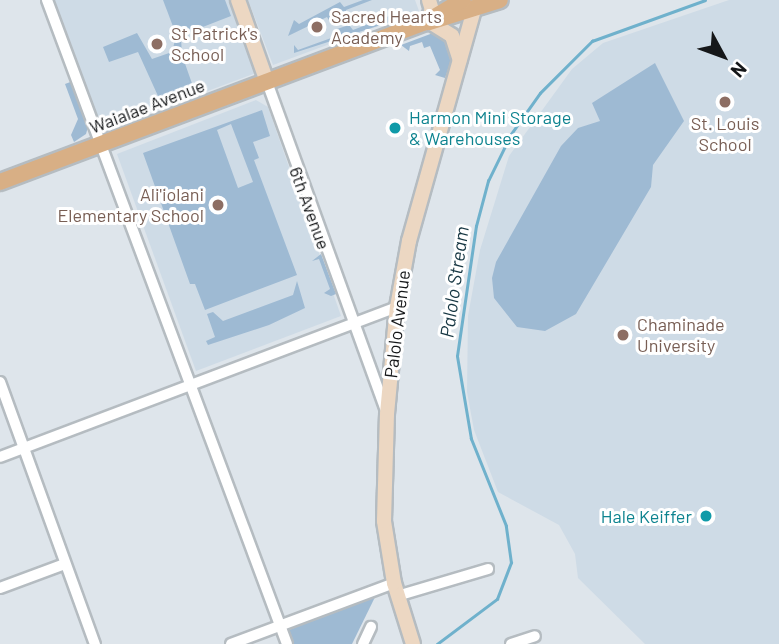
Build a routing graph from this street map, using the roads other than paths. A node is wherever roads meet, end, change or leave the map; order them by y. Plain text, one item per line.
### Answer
1 (47, 0) edge
2 (238, 0) edge
3 (429, 0) edge
4 (500, 0) edge
5 (473, 3) edge
6 (428, 22) junction
7 (460, 65) junction
8 (267, 82) junction
9 (102, 144) junction
10 (0, 182) edge
11 (397, 307) junction
12 (353, 323) junction
13 (0, 382) edge
14 (191, 384) junction
15 (387, 414) junction
16 (24, 447) junction
17 (0, 457) edge
18 (65, 564) junction
19 (488, 569) dead end
20 (0, 588) edge
21 (396, 589) junction
22 (282, 626) junction
23 (371, 628) dead end
24 (535, 636) dead end
25 (95, 644) edge
26 (231, 644) edge
27 (287, 644) edge
28 (363, 644) edge
29 (413, 644) edge
30 (511, 644) edge

1 - 9 street
2 - 8 street, 6th Avenue
3 - 6 street
4 - 5 main road, Waialae Avenue
5 - 6 main road, Waialae Avenue
5 - 7 street, Palolo Avenue
6 - 7 street
6 - 8 main road, Waialae Avenue
7 - 11 street, Palolo Avenue
8 - 9 main road, Waialae Avenue
8 - 12 street, 6th Avenue
9 - 10 main road, Waialae Avenue
9 - 14 street
11 - 12 street
11 - 15 street, Palolo Avenue
12 - 14 street
12 - 15 street, 6th Avenue
13 - 16 street
14 - 16 street
14 - 22 street
15 - 21 street, Palolo Avenue
16 - 17 street
16 - 18 street
18 - 20 street
18 - 25 street
19 - 21 street
21 - 22 street
21 - 29 street, Palolo Avenue
22 - 26 street
22 - 27 street
23 - 28 street
24 - 30 street

